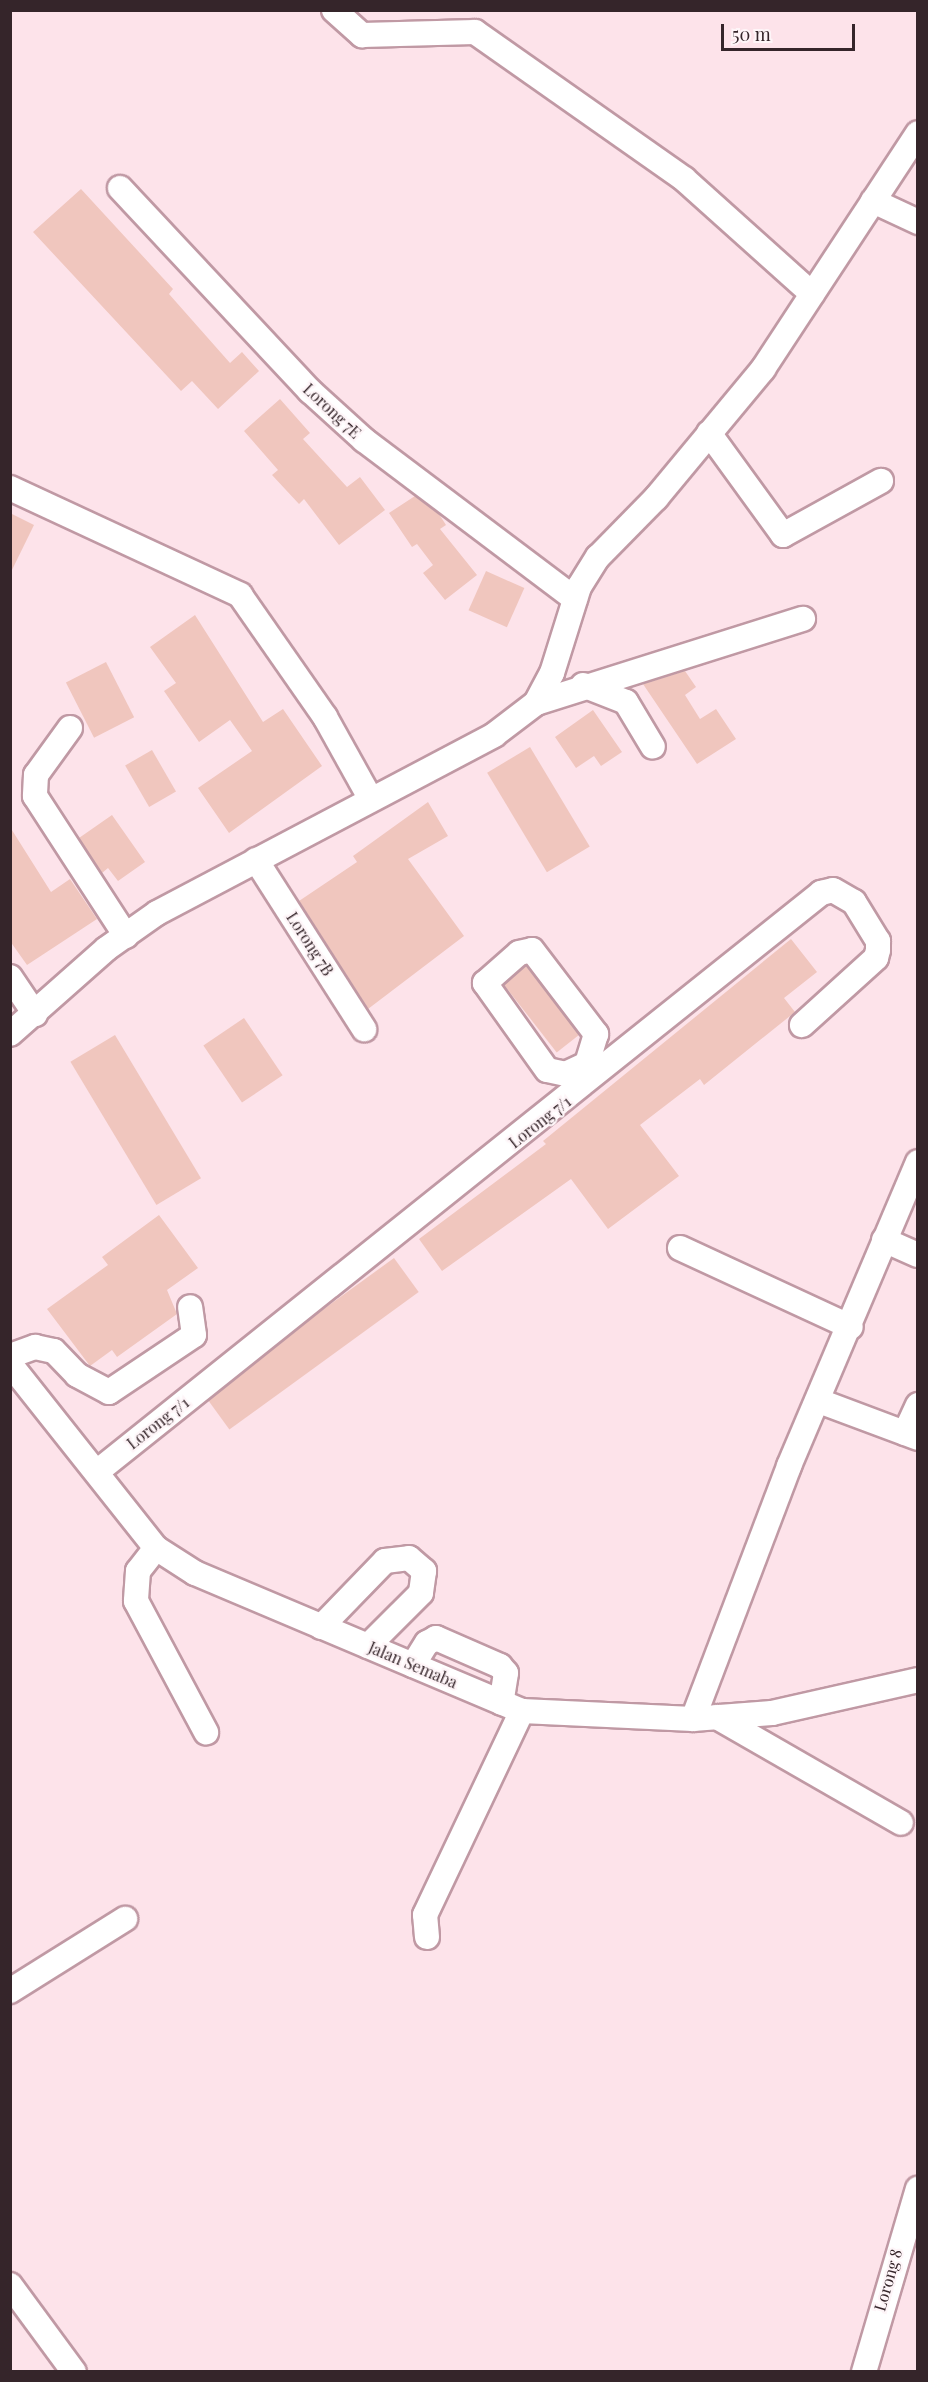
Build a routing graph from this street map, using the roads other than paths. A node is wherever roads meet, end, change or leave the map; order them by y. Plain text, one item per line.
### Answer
1 (334, 10) edge
2 (918, 133) edge
3 (120, 188) dead end
4 (873, 201) junction
5 (918, 222) edge
6 (812, 294) junction
7 (709, 433) junction
8 (880, 481) dead end
9 (10, 488) edge
10 (575, 599) junction
11 (802, 619) dead end
12 (583, 685) junction
13 (536, 703) junction
14 (70, 728) dead end
15 (653, 747) dead end
16 (370, 798) junction
17 (256, 860) junction
18 (126, 936) junction
19 (10, 977) edge
20 (34, 1014) junction
21 (802, 1025) dead end
22 (364, 1029) dead end
23 (10, 1034) edge
24 (591, 1071) junction
25 (918, 1162) edge
26 (884, 1240) junction
27 (680, 1248) dead end
28 (918, 1255) edge
29 (190, 1307) dead end
30 (851, 1327) junction
31 (10, 1356) edge
32 (10, 1364) edge
33 (819, 1401) junction
34 (918, 1405) edge
35 (911, 1435) edge
36 (98, 1471) junction
37 (156, 1548) junction
38 (321, 1627) junction
39 (368, 1647) junction
40 (413, 1665) junction
41 (918, 1680) edge
42 (512, 1707) junction
43 (717, 1717) junction
44 (693, 1719) junction
45 (206, 1732) dead end
46 (901, 1823) dead end
47 (125, 1919) dead end
48 (427, 1936) dead end
49 (10, 1991) edge
50 (918, 2189) edge
51 (14, 2297) edge
52 (74, 2372) edge
53 (864, 2372) edge

1 - 6 street
2 - 4 street
3 - 10 street, Lorong 7E
4 - 5 street
4 - 6 street
6 - 7 street
7 - 8 street
7 - 10 street
9 - 16 street
10 - 13 street
11 - 12 street
12 - 13 street
12 - 15 street
13 - 16 street
14 - 18 street
16 - 17 street
17 - 18 street
17 - 22 street, Lorong 7B
18 - 20 street
19 - 20 street
20 - 23 street
21 - 24 street, Lorong 7/1
24 - 24 street
24 - 36 street, Lorong 7/1
25 - 26 street
26 - 28 street
26 - 30 street
27 - 30 street
29 - 31 street
30 - 33 street
32 - 36 street, Jalan Semaba
33 - 35 street
33 - 44 street
34 - 35 street
36 - 37 street, Jalan Semaba
37 - 38 street, Jalan Semaba
37 - 45 street
38 - 39 street, Jalan Semaba
38 - 39 street
39 - 40 street, Jalan Semaba
40 - 42 street, Jalan Semaba
40 - 42 street
41 - 43 street, Jalan Semaba
42 - 44 street, Jalan Semaba
42 - 48 street
43 - 44 street, Jalan Semaba
43 - 46 street
47 - 49 street
50 - 53 street, Lorong 8
51 - 52 street

